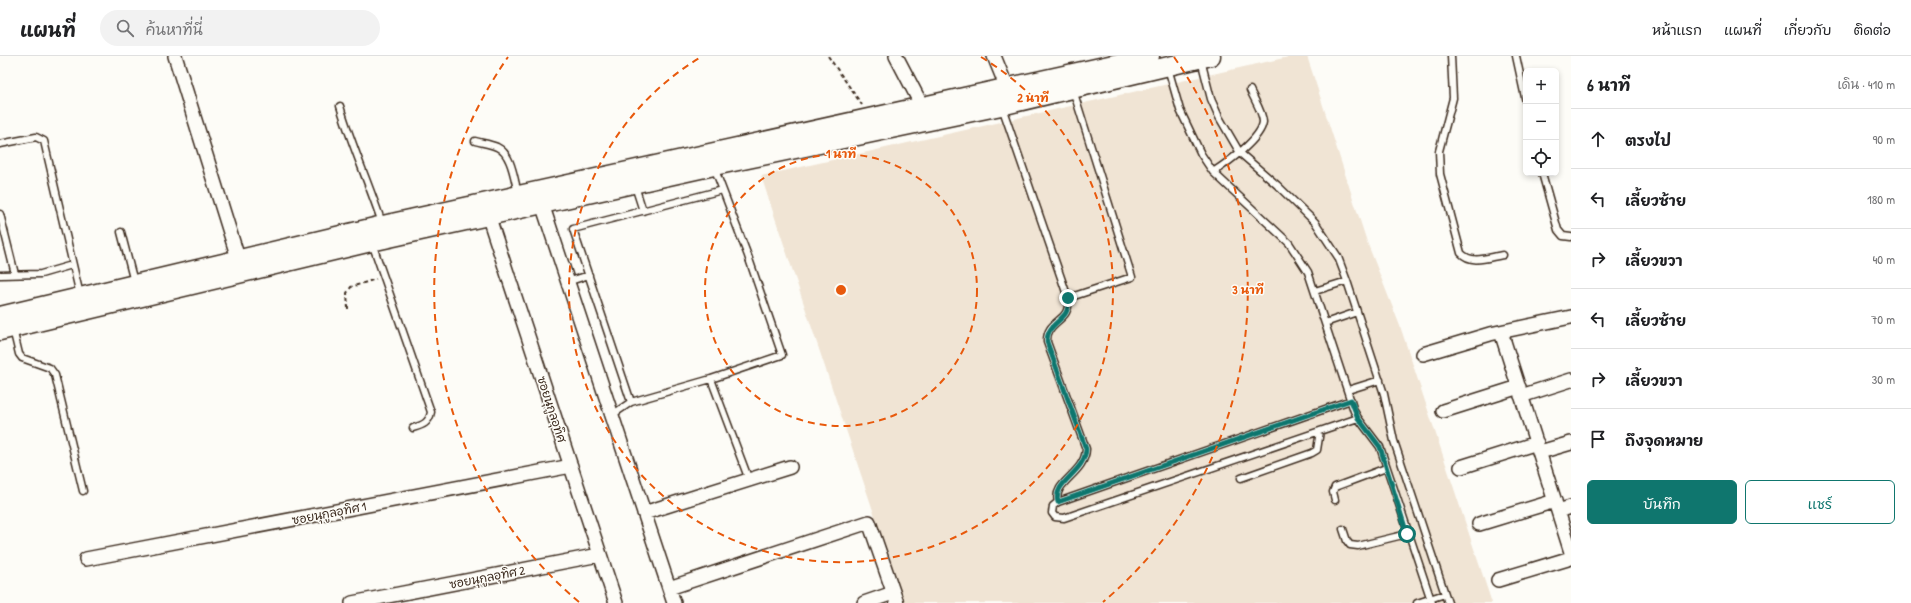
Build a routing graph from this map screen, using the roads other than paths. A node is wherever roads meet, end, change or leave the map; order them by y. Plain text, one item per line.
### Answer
1 (175, 56) edge
2 (896, 56) edge
3 (994, 56) edge
4 (1150, 56) edge
5 (1451, 56) edge
6 (1516, 56) edge
7 (1204, 57) edge
8 (1166, 61) edge
9 (1007, 88) junction
10 (1523, 88) edge
11 (1072, 89) junction
12 (1250, 90) dead end
13 (340, 106) dead end
14 (922, 106) junction
15 (1001, 106) junction
16 (475, 141) dead end
17 (0, 144) edge
18 (1240, 153) junction
19 (714, 166) junction
20 (1213, 172) junction
21 (1543, 176) edge
22 (634, 183) junction
23 (722, 190) junction
24 (518, 194) junction
25 (541, 197) junction
26 (643, 211) junction
27 (0, 214) edge
28 (488, 215) junction
29 (383, 225) junction
30 (121, 232) dead end
31 (1571, 237) edge
32 (371, 242) junction
33 (1503, 255) dead end
34 (238, 258) junction
35 (72, 265) junction
36 (0, 274) edge
37 (15, 274) junction
38 (588, 275) junction
39 (1347, 280) junction
40 (567, 282) junction
41 (134, 284) junction
42 (1315, 290) junction
43 (1068, 298) junction
44 (87, 300) junction
45 (1358, 312) junction
46 (1571, 318) edge
47 (1325, 323) junction
48 (4, 325) edge
49 (1501, 332) junction
50 (1424, 354) dead end
51 (711, 379) junction
52 (1380, 380) junction
53 (1571, 380) edge
54 (1348, 390) junction
55 (1520, 392) junction
56 (1351, 400) junction
57 (631, 402) junction
58 (1443, 411) dead end
59 (612, 415) junction
60 (1358, 418) junction
61 (413, 428) dead end
62 (1320, 431) junction
63 (1571, 443) edge
64 (1538, 448) junction
65 (571, 466) junction
66 (1461, 466) dead end
67 (790, 467) dead end
68 (1386, 468) junction
69 (1241, 478) dead end
70 (749, 480) junction
71 (83, 491) dead end
72 (1335, 500) dead end
73 (1058, 502) junction
74 (1557, 506) junction
75 (1571, 508) edge
76 (644, 513) junction
77 (1479, 524) dead end
78 (1343, 529) dead end
79 (1407, 534) junction
80 (1571, 552) edge
81 (599, 554) junction
82 (1571, 558) edge
83 (86, 560) dead end
84 (1498, 580) dead end
85 (669, 588) junction
86 (1445, 594) junction
87 (895, 598) edge
88 (1431, 601) edge
89 (352, 603) edge
90 (616, 603) edge
91 (674, 603) edge
92 (864, 603) edge
93 (1417, 603) edge
94 (1448, 603) edge

1 - 34 street
2 - 14 street
3 - 9 street
4 - 9 main road
5 - 33 lane
6 - 10 lane
7 - 8 main road
7 - 18 lane
8 - 11 main road
8 - 20 lane
9 - 14 main road
11 - 15 main road
11 - 43 lane
12 - 18 lane
13 - 29 lane
14 - 25 main road
15 - 19 main road
15 - 43 lane
16 - 24 lane
17 - 35 lane
18 - 20 lane
18 - 39 lane
19 - 22 main road
19 - 23 lane
20 - 42 lane
21 - 31 lane
22 - 25 main road
22 - 26 lane
23 - 26 lane
23 - 51 lane
24 - 25 main road
24 - 29 main road
25 - 28 main road
25 - 40 street
26 - 38 lane
27 - 37 lane
28 - 32 main road
28 - 65 street, ซอยนุกูลอุทิศ
29 - 34 main road
30 - 41 lane
32 - 44 main road
32 - 61 lane
34 - 41 main road
35 - 37 lane
35 - 44 lane
36 - 37 lane
38 - 40 lane
38 - 57 lane
39 - 42 lane
39 - 45 lane
40 - 59 street
41 - 44 main road
42 - 47 lane
43 - 73 lane
44 - 48 main road
45 - 47 lane
45 - 52 lane
46 - 49 street
47 - 54 lane
48 - 71 lane
49 - 50 street
49 - 55 street
51 - 57 lane
51 - 70 lane
52 - 54 lane
52 - 86 lane
53 - 55 street
54 - 56 lane
55 - 58 street
55 - 64 street
56 - 60 lane
56 - 73 lane
57 - 59 lane
59 - 76 street
60 - 62 lane
60 - 68 lane
62 - 69 lane
62 - 73 lane
63 - 64 street
64 - 66 street
64 - 74 street
65 - 81 street, ซอยนุกูลอุทิศ
65 - 83 street, ซอยนุกูลอุทิศ 1
67 - 70 street
68 - 72 lane
68 - 79 lane
70 - 76 street
74 - 75 street
74 - 77 street
74 - 80 street
76 - 85 street
78 - 79 lane
79 - 88 lane
81 - 89 street, ซอยนุกูลอุทิศ 2
81 - 90 street, ซอยนุกูลอุทิศ
82 - 84 street
85 - 87 street
85 - 91 street
86 - 88 lane
86 - 94 lane
87 - 92 street
88 - 93 lane

